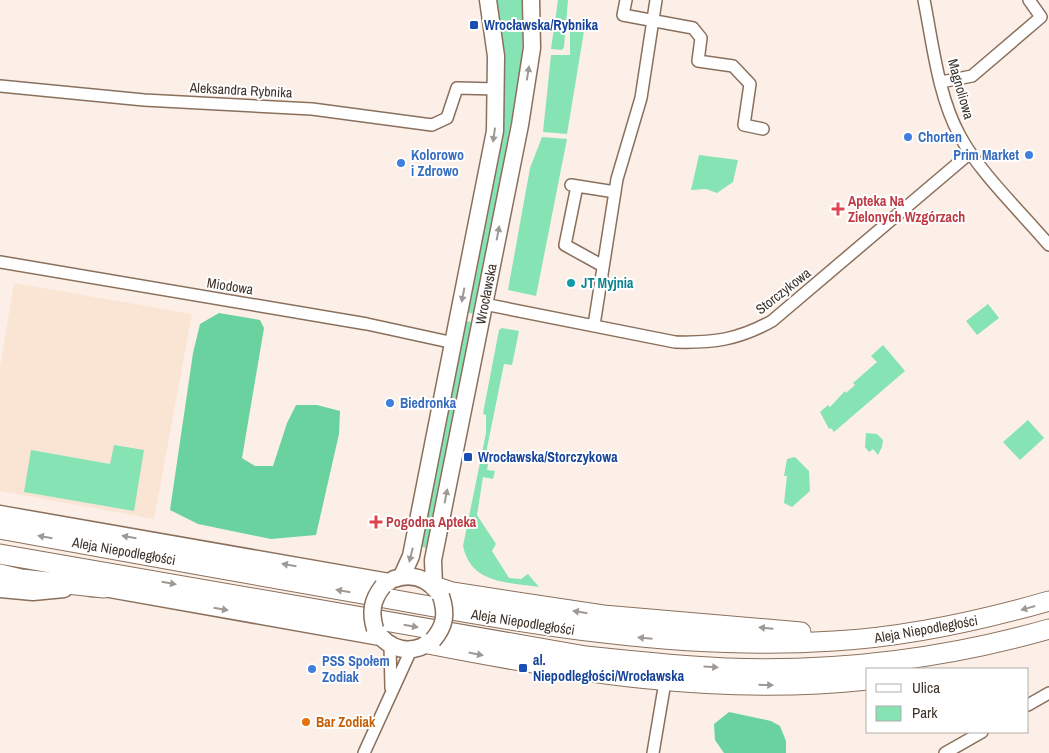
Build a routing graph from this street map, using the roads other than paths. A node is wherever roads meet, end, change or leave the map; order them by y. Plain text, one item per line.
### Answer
1 (488, 0) edge
2 (532, 0) edge
3 (626, 0) edge
4 (656, 0) edge
5 (924, 0) edge
6 (1029, 0) edge
7 (1041, 17) junction
8 (653, 20) junction
9 (1049, 26) edge
10 (941, 82) junction
11 (0, 86) edge
12 (497, 89) junction
13 (764, 128) dead end
14 (970, 153) junction
15 (615, 192) junction
16 (1049, 245) edge
17 (0, 262) edge
18 (603, 266) junction
19 (484, 304) junction
20 (594, 325) junction
21 (454, 343) junction
22 (0, 514) edge
23 (0, 529) edge
24 (0, 554) edge
25 (0, 574) edge
26 (391, 581) junction
27 (104, 588) junction
28 (0, 589) edge
29 (437, 591) junction
30 (1049, 601) edge
31 (1006, 614) junction
32 (1049, 629) edge
33 (1049, 635) edge
34 (382, 637) junction
35 (424, 645) junction
36 (927, 668) edge
37 (866, 680) edge
38 (664, 682) junction
39 (391, 692) junction
40 (1049, 693) edge
41 (1029, 704) edge
42 (980, 733) edge
43 (364, 753) edge
44 (653, 753) edge
45 (945, 753) edge

1 - 12 main road, Wrocławska
19 -> 2 main road, Wrocławska
3 - 8 street
4 - 8 street
5 - 10 street, Magnoliowa
6 - 7 street
7 - 9 street
7 - 10 street
8 - 13 street
8 - 15 street
10 - 14 street, Magnoliowa
11 - 12 street, Aleksandra Rybnika
12 -> 21 main road, Wrocławska
14 - 16 street, Magnoliowa
14 - 20 street, Storczykowa
15 - 18 street
15 - 18 street
17 - 21 street, Miodowa
18 - 20 street
19 - 20 street, Storczykowa
29 -> 19 main road, Wrocławska
21 -> 26 main road, Wrocławska
26 -> 22 main road
31 -> 23 main road, Aleja Niepodległości
24 -> 32 main road, Aleja Niepodległości
25 - 27 main road
26 - 29 main road
26 - 34 main road, bridge
27 - 28 main road
27 -> 34 main road
31 -> 29 main road
29 - 35 main road, bridge
30 -> 31 main road, Aleja Niepodległości
33 - 36 main road
34 - 35 main road
34 - 39 street
35 -> 38 main road
35 - 39 street
38 -> 37 main road
38 - 44 street
39 - 43 street
40 - 41 street
42 - 45 street

